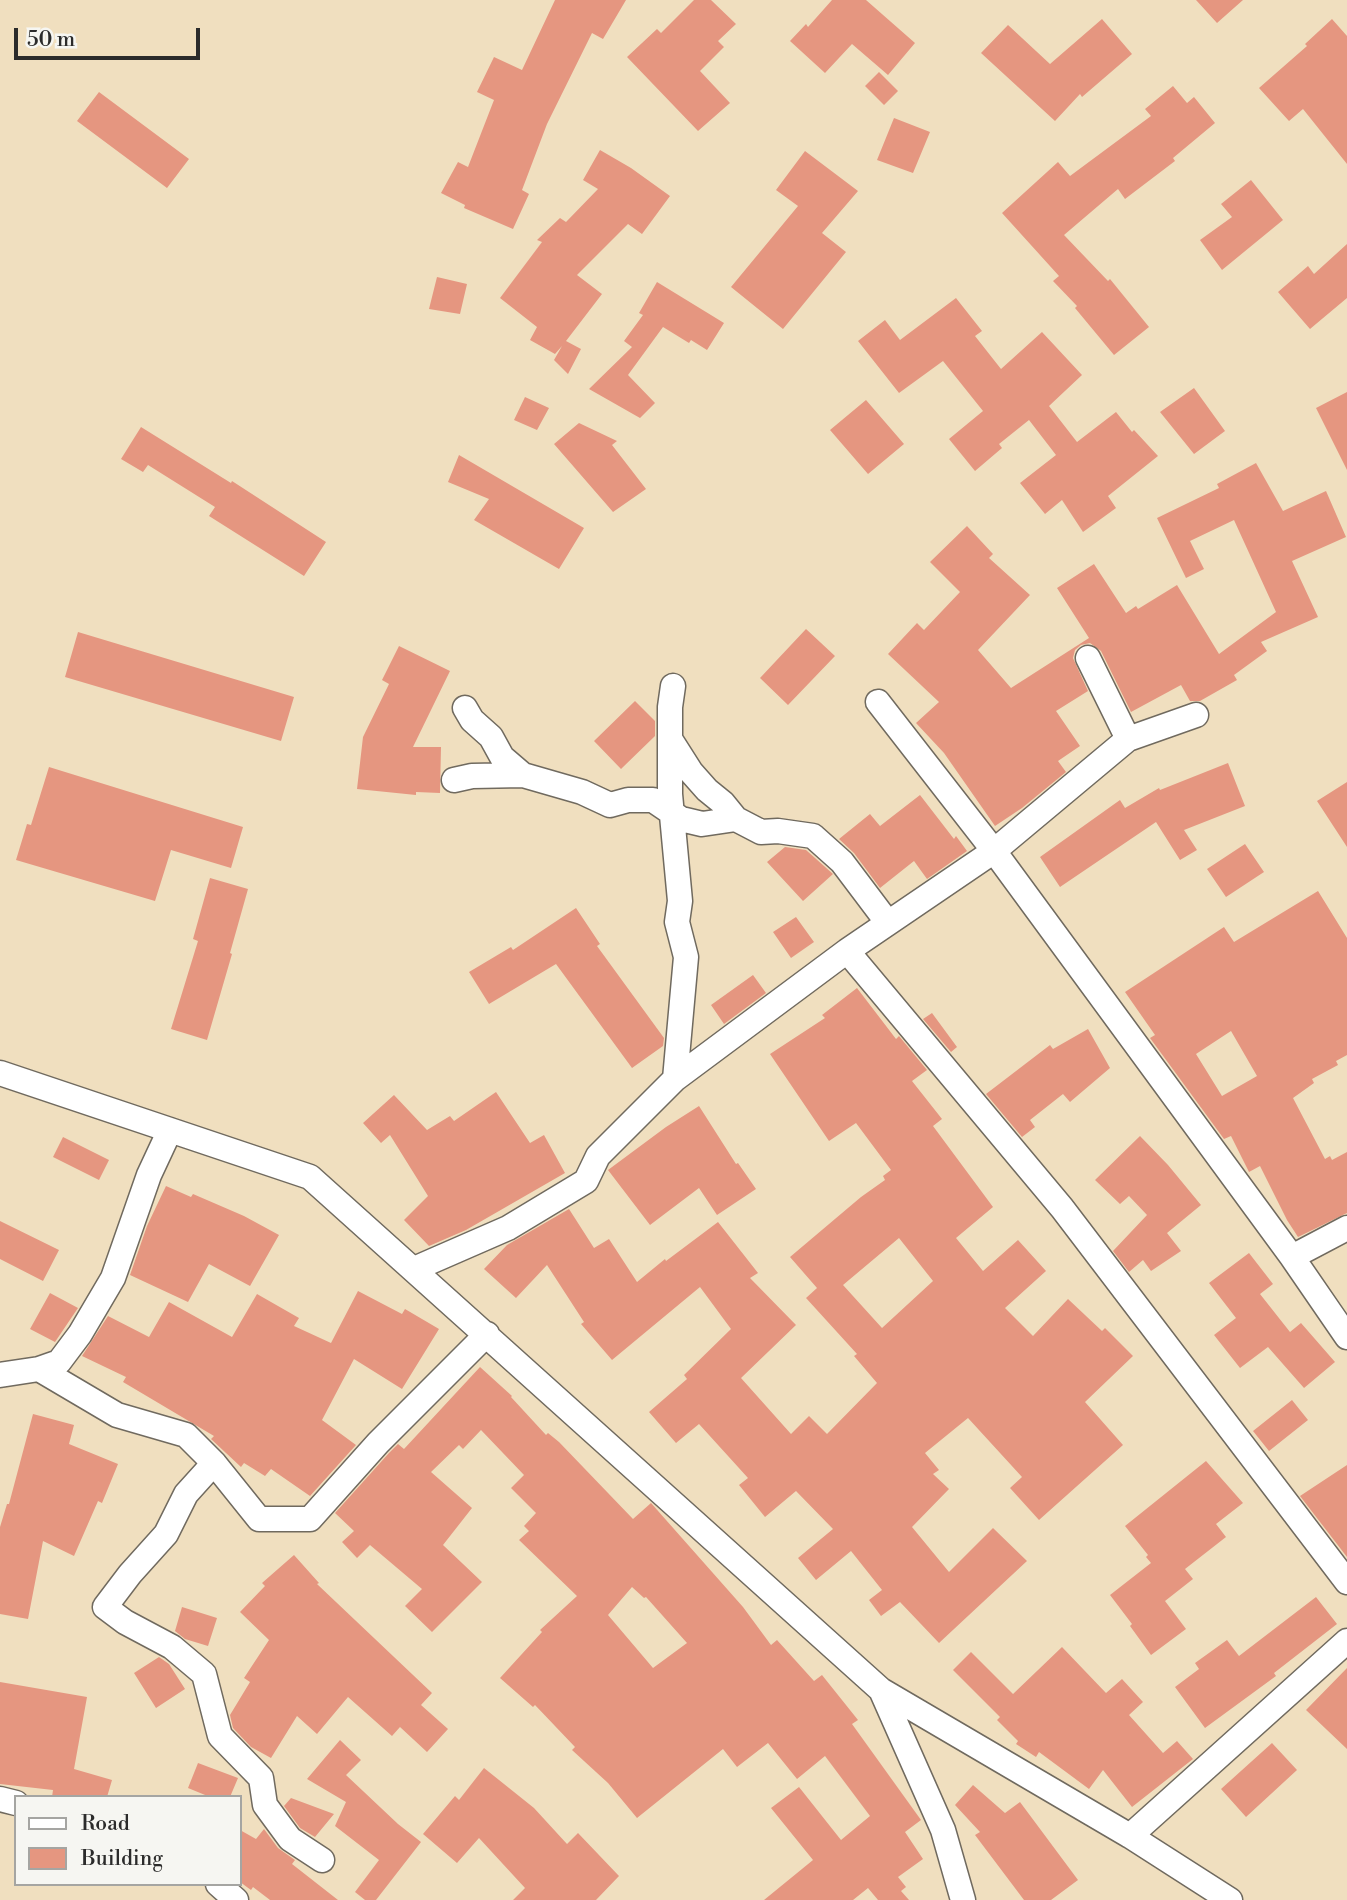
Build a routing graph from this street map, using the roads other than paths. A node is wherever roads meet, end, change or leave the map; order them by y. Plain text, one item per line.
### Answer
1 (1088, 658) dead end
2 (674, 686) dead end
3 (878, 702) dead end
4 (465, 708) dead end
5 (1196, 715) dead end
6 (670, 739) junction
7 (1128, 739) junction
8 (523, 775) junction
9 (454, 780) dead end
10 (671, 810) junction
11 (736, 819) junction
12 (994, 852) junction
13 (888, 923) junction
14 (847, 951) junction
15 (0, 1073) edge
16 (675, 1079) junction
17 (170, 1130) junction
18 (1347, 1228) edge
19 (1292, 1257) junction
20 (414, 1269) junction
21 (487, 1334) junction
22 (1347, 1337) edge
23 (39, 1369) junction
24 (0, 1375) edge
25 (214, 1463) junction
26 (1347, 1582) edge
27 (1347, 1642) edge
28 (881, 1690) junction
29 (1130, 1836) junction
30 (322, 1860) dead end
31 (220, 1886) edge
32 (236, 1900) edge
33 (963, 1900) edge
34 (1230, 1900) edge

1 - 7 street
2 - 6 street
3 - 12 street
4 - 8 street
5 - 7 street
6 - 10 street
6 - 11 street
7 - 12 street
8 - 9 street
8 - 10 street
10 - 11 street
10 - 16 street
11 - 13 street
12 - 13 street
12 - 19 street
13 - 14 street
14 - 16 street
14 - 26 street
15 - 17 street
16 - 20 street
17 - 20 street
17 - 23 street
18 - 19 street
19 - 22 street
20 - 21 street
21 - 25 street
21 - 28 street
23 - 24 street
23 - 25 street
25 - 30 street
27 - 29 street
28 - 29 street
28 - 33 street
29 - 34 street
31 - 32 street

